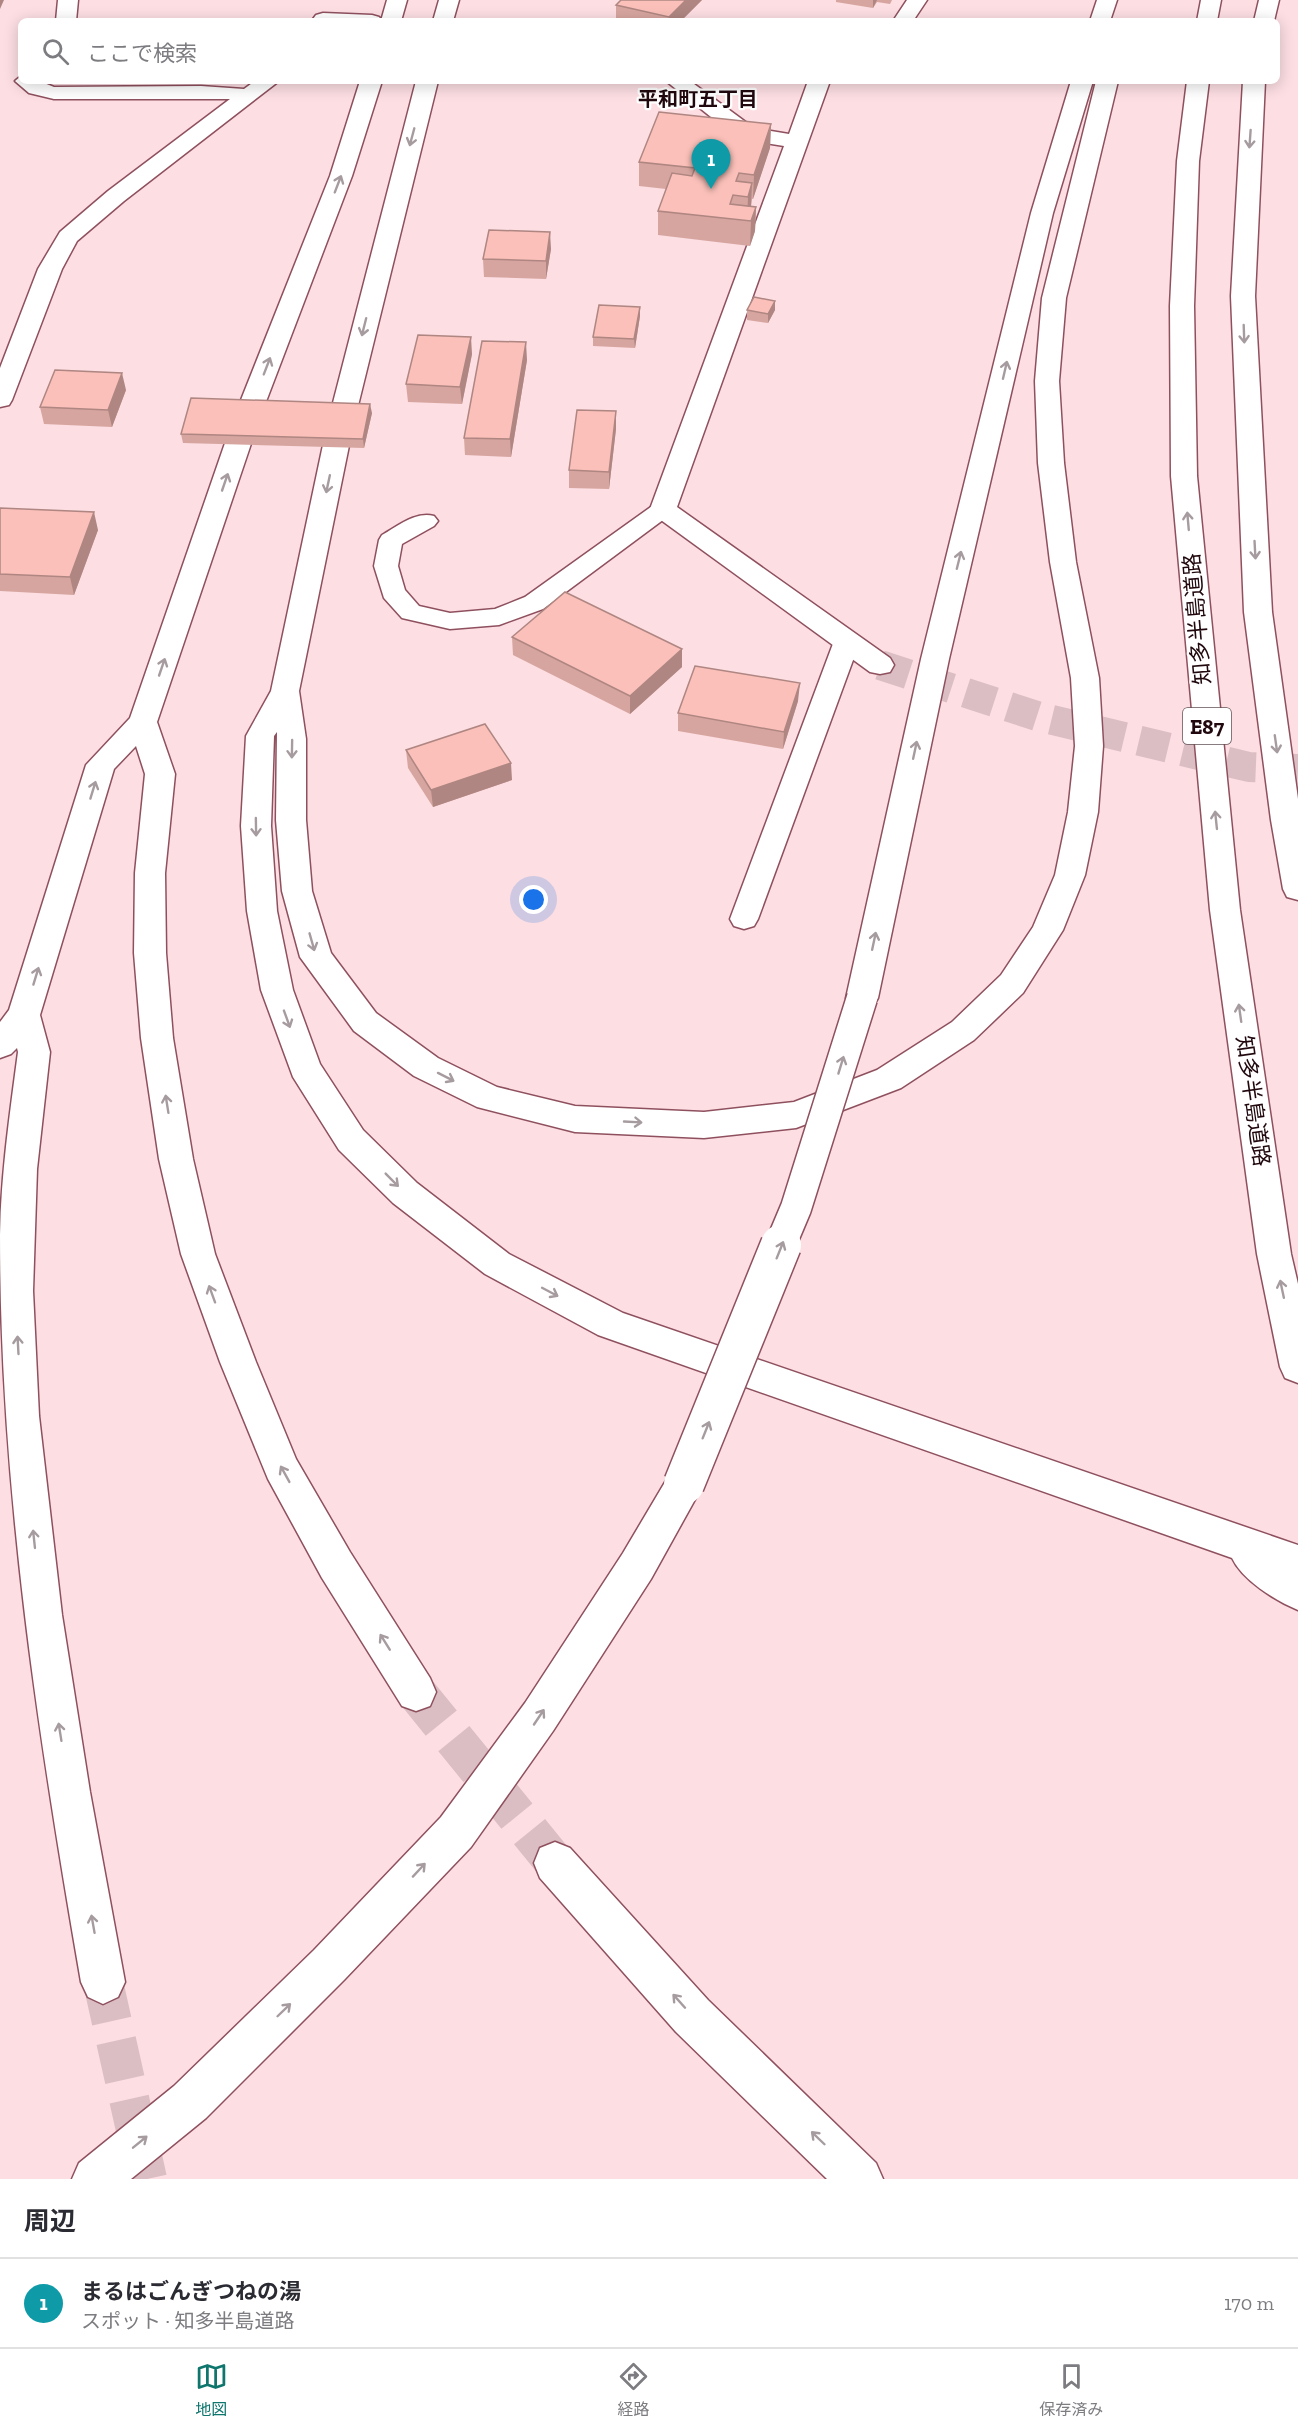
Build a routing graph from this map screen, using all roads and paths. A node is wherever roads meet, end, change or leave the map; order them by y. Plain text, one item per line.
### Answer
1 (68, 0) edge
2 (330, 0) edge
3 (397, 0) edge
4 (449, 0) edge
5 (917, 0) edge
6 (1211, 0) edge
7 (1269, 0) edge
8 (66, 18) edge
9 (323, 18) edge
10 (392, 18) edge
11 (444, 18) edge
12 (905, 18) edge
13 (1208, 18) edge
14 (1265, 18) edge
15 (30, 84) edge
16 (264, 84) edge
17 (370, 84) edge
18 (426, 84) edge
19 (681, 84) edge
20 (818, 84) edge
21 (1081, 84) edge
22 (1106, 84) edge
23 (1198, 84) edge
24 (1254, 84) edge
25 (248, 96) junction
26 (797, 142) junction
27 (0, 400) edge
28 (663, 509) junction
29 (426, 521) dead end
30 (848, 641) junction
31 (880, 665) tunnel mouth
32 (285, 691) junction
33 (143, 722) junction
34 (1298, 889) edge
35 (744, 919) dead end
36 (24, 1015) junction
37 (0, 1046) edge
38 (1298, 1367) edge
39 (1235, 1542) junction
40 (1298, 1563) edge
41 (1298, 1592) edge
42 (416, 1692) tunnel mouth
43 (555, 1863) tunnel mouth
44 (103, 1982) tunnel mouth
45 (95, 2179) edge
46 (860, 2179) edge

1 - 8 main road
2 - 9 main road
3 - 10 main road
4 - 11 main road
5 - 12 main road
6 - 13 main road
7 - 14 main road
15 - 25 main road
16 - 25 main road
33 -> 17 main road
18 -> 32 main road
19 - 26 main road
20 - 26 main road
45 -> 21 main road, bridge
32 -> 22 main road
38 -> 23 main road, 知多半島道路 / E87
24 -> 34 main road
25 - 27 main road
26 - 28 main road
28 - 29 lane
28 - 30 main road
30 - 31 main road
30 - 35 lane
32 -> 39 main road
36 -> 33 main road
42 -> 33 main road
36 - 37 main road
44 -> 36 main road
39 - 40 main road
39 - 41 main road
46 -> 43 main road

